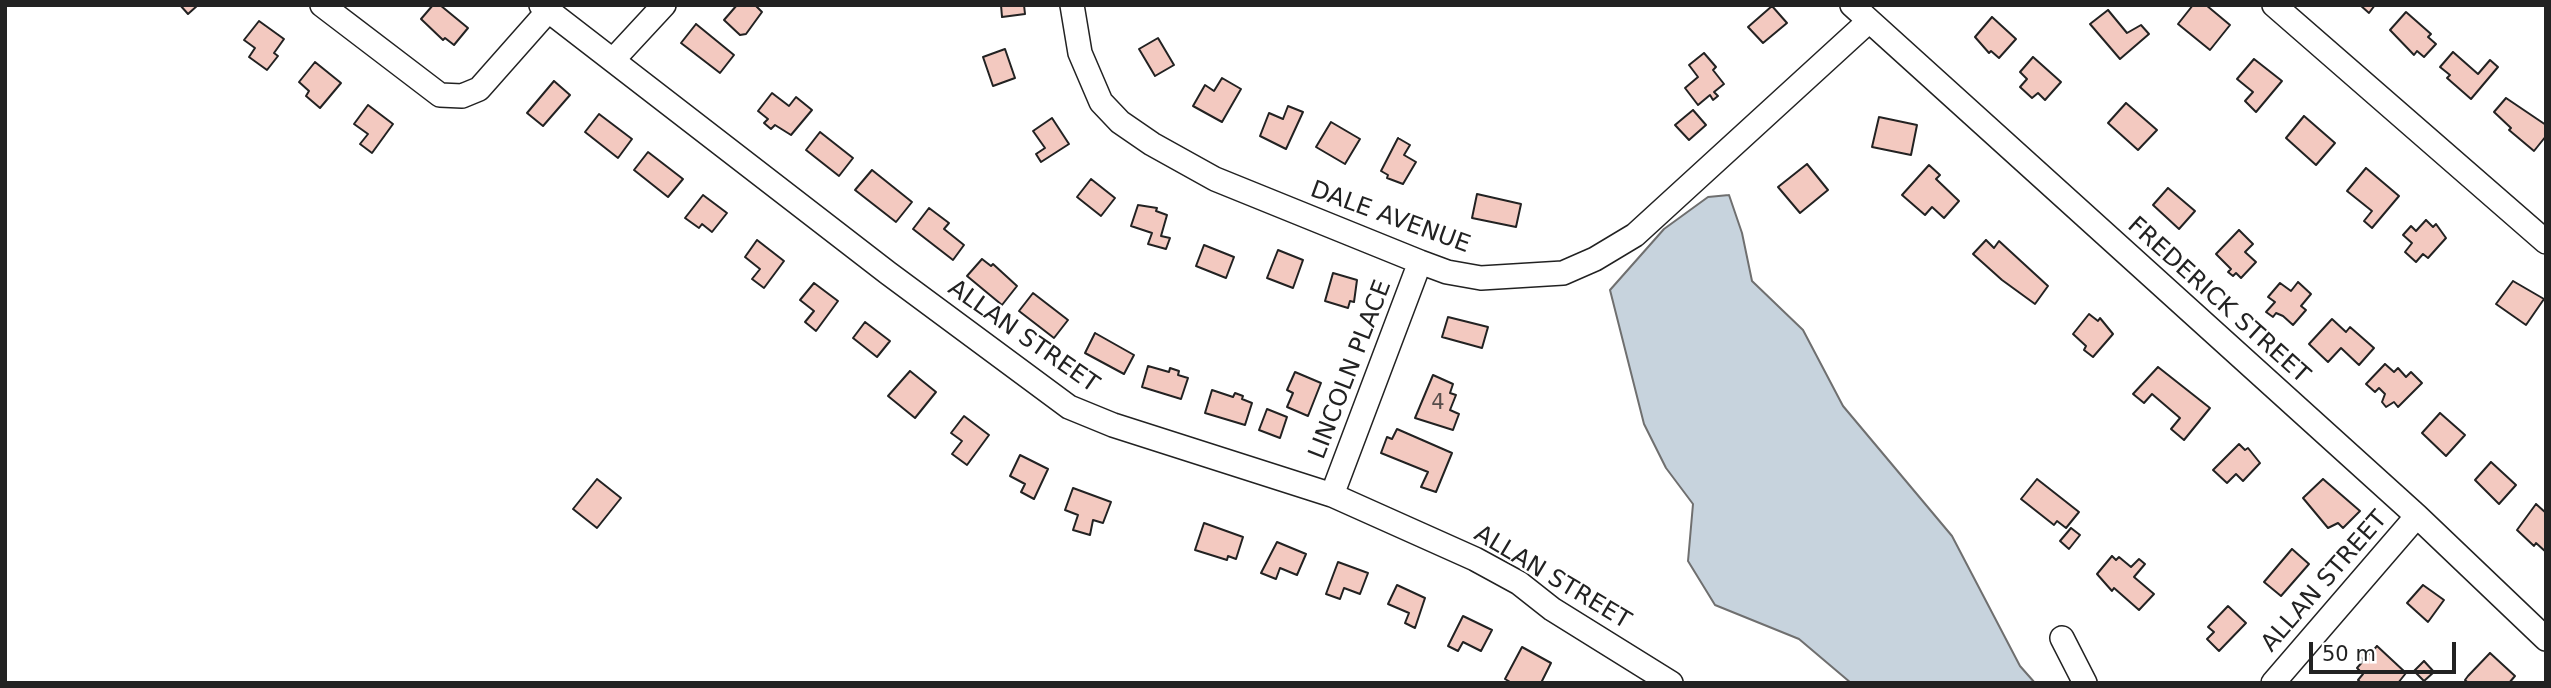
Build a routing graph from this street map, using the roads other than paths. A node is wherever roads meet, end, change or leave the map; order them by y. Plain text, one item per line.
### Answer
1 (321, 5) edge
2 (664, 5) edge
3 (1072, 5) edge
4 (2274, 5) edge
5 (545, 8) edge
6 (1861, 13) edge
7 (613, 60) junction
8 (2546, 242) edge
9 (1420, 262) junction
10 (1332, 495) junction
11 (2417, 516) junction
12 (2062, 638) dead end
13 (2546, 639) edge
14 (1671, 683) edge
15 (2085, 683) edge
16 (2273, 683) edge

1 - 5 street
2 - 7 street
3 - 9 street, DALE AVENUE
4 - 8 street
5 - 7 street, ALLAN STREET
6 - 9 street, DALE AVENUE
6 - 11 street, FREDERICK STREET
7 - 10 street, ALLAN STREET
9 - 10 street, LINCOLN PLACE
10 - 14 street, ALLAN STREET
11 - 13 street, FREDERICK STREET
11 - 16 street, ALLAN STREET
12 - 15 street

